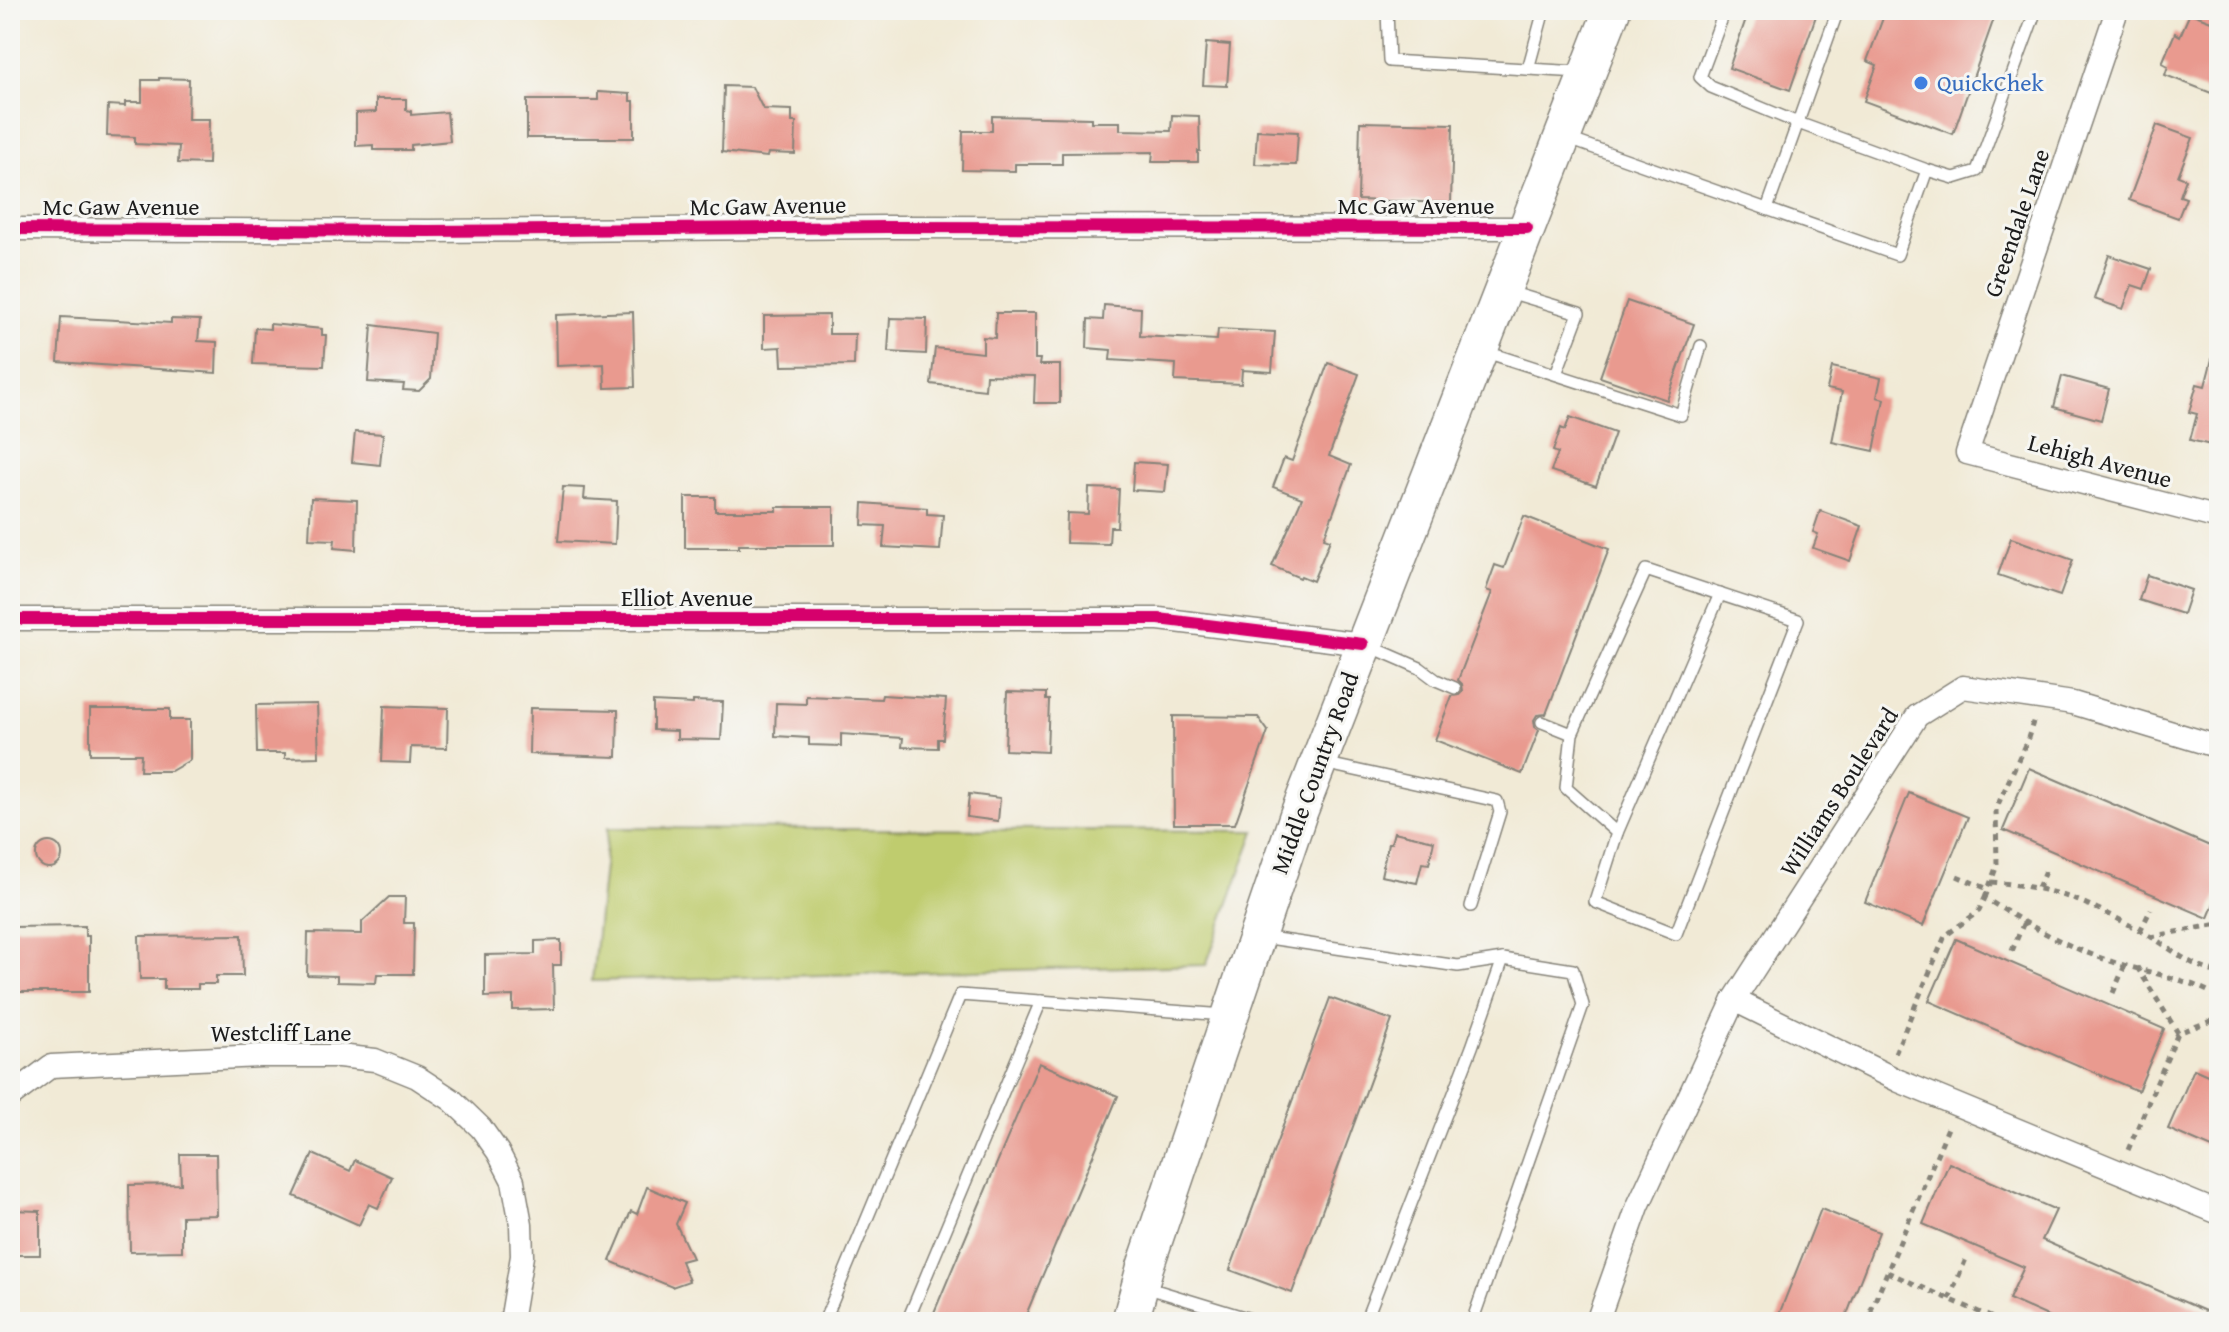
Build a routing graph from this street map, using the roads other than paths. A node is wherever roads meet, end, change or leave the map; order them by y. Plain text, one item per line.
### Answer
1 (1387, 10) edge
2 (1544, 10) edge
3 (1612, 10) edge
4 (1725, 10) edge
5 (1838, 10) edge
6 (2036, 10) edge
7 (2117, 10) edge
8 (1528, 69) junction
9 (1589, 72) junction
10 (1798, 123) junction
11 (1562, 137) junction
12 (1927, 170) junction
13 (1767, 209) junction
14 (1527, 228) junction
15 (10, 229) edge
16 (1503, 290) junction
17 (1701, 346) dead end
18 (1479, 349) junction
19 (1556, 374) junction
20 (1967, 453) joint
21 (2219, 518) edge
22 (1720, 594) junction
23 (10, 619) edge
24 (1363, 644) junction
25 (1455, 688) dead end
26 (1542, 722) dead end
27 (1572, 734) junction
28 (2219, 747) edge
29 (1318, 762) junction
30 (1617, 833) junction
31 (1471, 906) dead end
32 (1257, 936) junction
33 (1503, 959) junction
34 (1734, 1000) junction
35 (1041, 1001) junction
36 (1230, 1016) junction
37 (10, 1097) edge
38 (2219, 1213) edge
39 (1140, 1286) junction
40 (511, 1322) edge
41 (824, 1322) edge
42 (907, 1322) edge
43 (1130, 1322) edge
44 (1260, 1322) edge
45 (1365, 1322) edge
46 (1472, 1322) edge
47 (1597, 1322) edge

1 - 8 lane
2 - 8 lane
3 - 9 main road, Middle Country Road
4 - 10 lane
5 - 10 lane
6 - 12 lane
7 - 20 street, Greendale Lane
8 - 9 lane
9 - 11 main road, Middle Country Road
10 - 12 lane
10 - 13 lane
11 - 13 lane
11 - 14 main road, Middle Country Road
12 - 13 lane
14 - 15 street, Mc Gaw Avenue
14 - 16 main road, Middle Country Road
16 - 18 main road, Middle Country Road
16 - 19 lane
17 - 19 lane
18 - 19 lane
18 - 24 main road, Middle Country Road
20 - 21 street, Lehigh Avenue
22 - 27 lane
22 - 30 lane
22 - 30 lane
23 - 24 street, Elliot Avenue
24 - 25 lane
24 - 29 main road, Middle Country Road
26 - 27 lane
27 - 30 lane
28 - 34 street, Williams Boulevard
29 - 31 lane
29 - 32 main road, Middle Country Road
32 - 33 lane
32 - 36 main road, Middle Country Road
33 - 45 lane
33 - 46 lane
34 - 38 street
34 - 47 street, Williams Boulevard
35 - 36 lane
35 - 41 lane
35 - 42 lane
36 - 39 main road, Middle Country Road
37 - 40 street, Westcliff Lane
39 - 43 main road, Middle Country Road
39 - 44 lane

